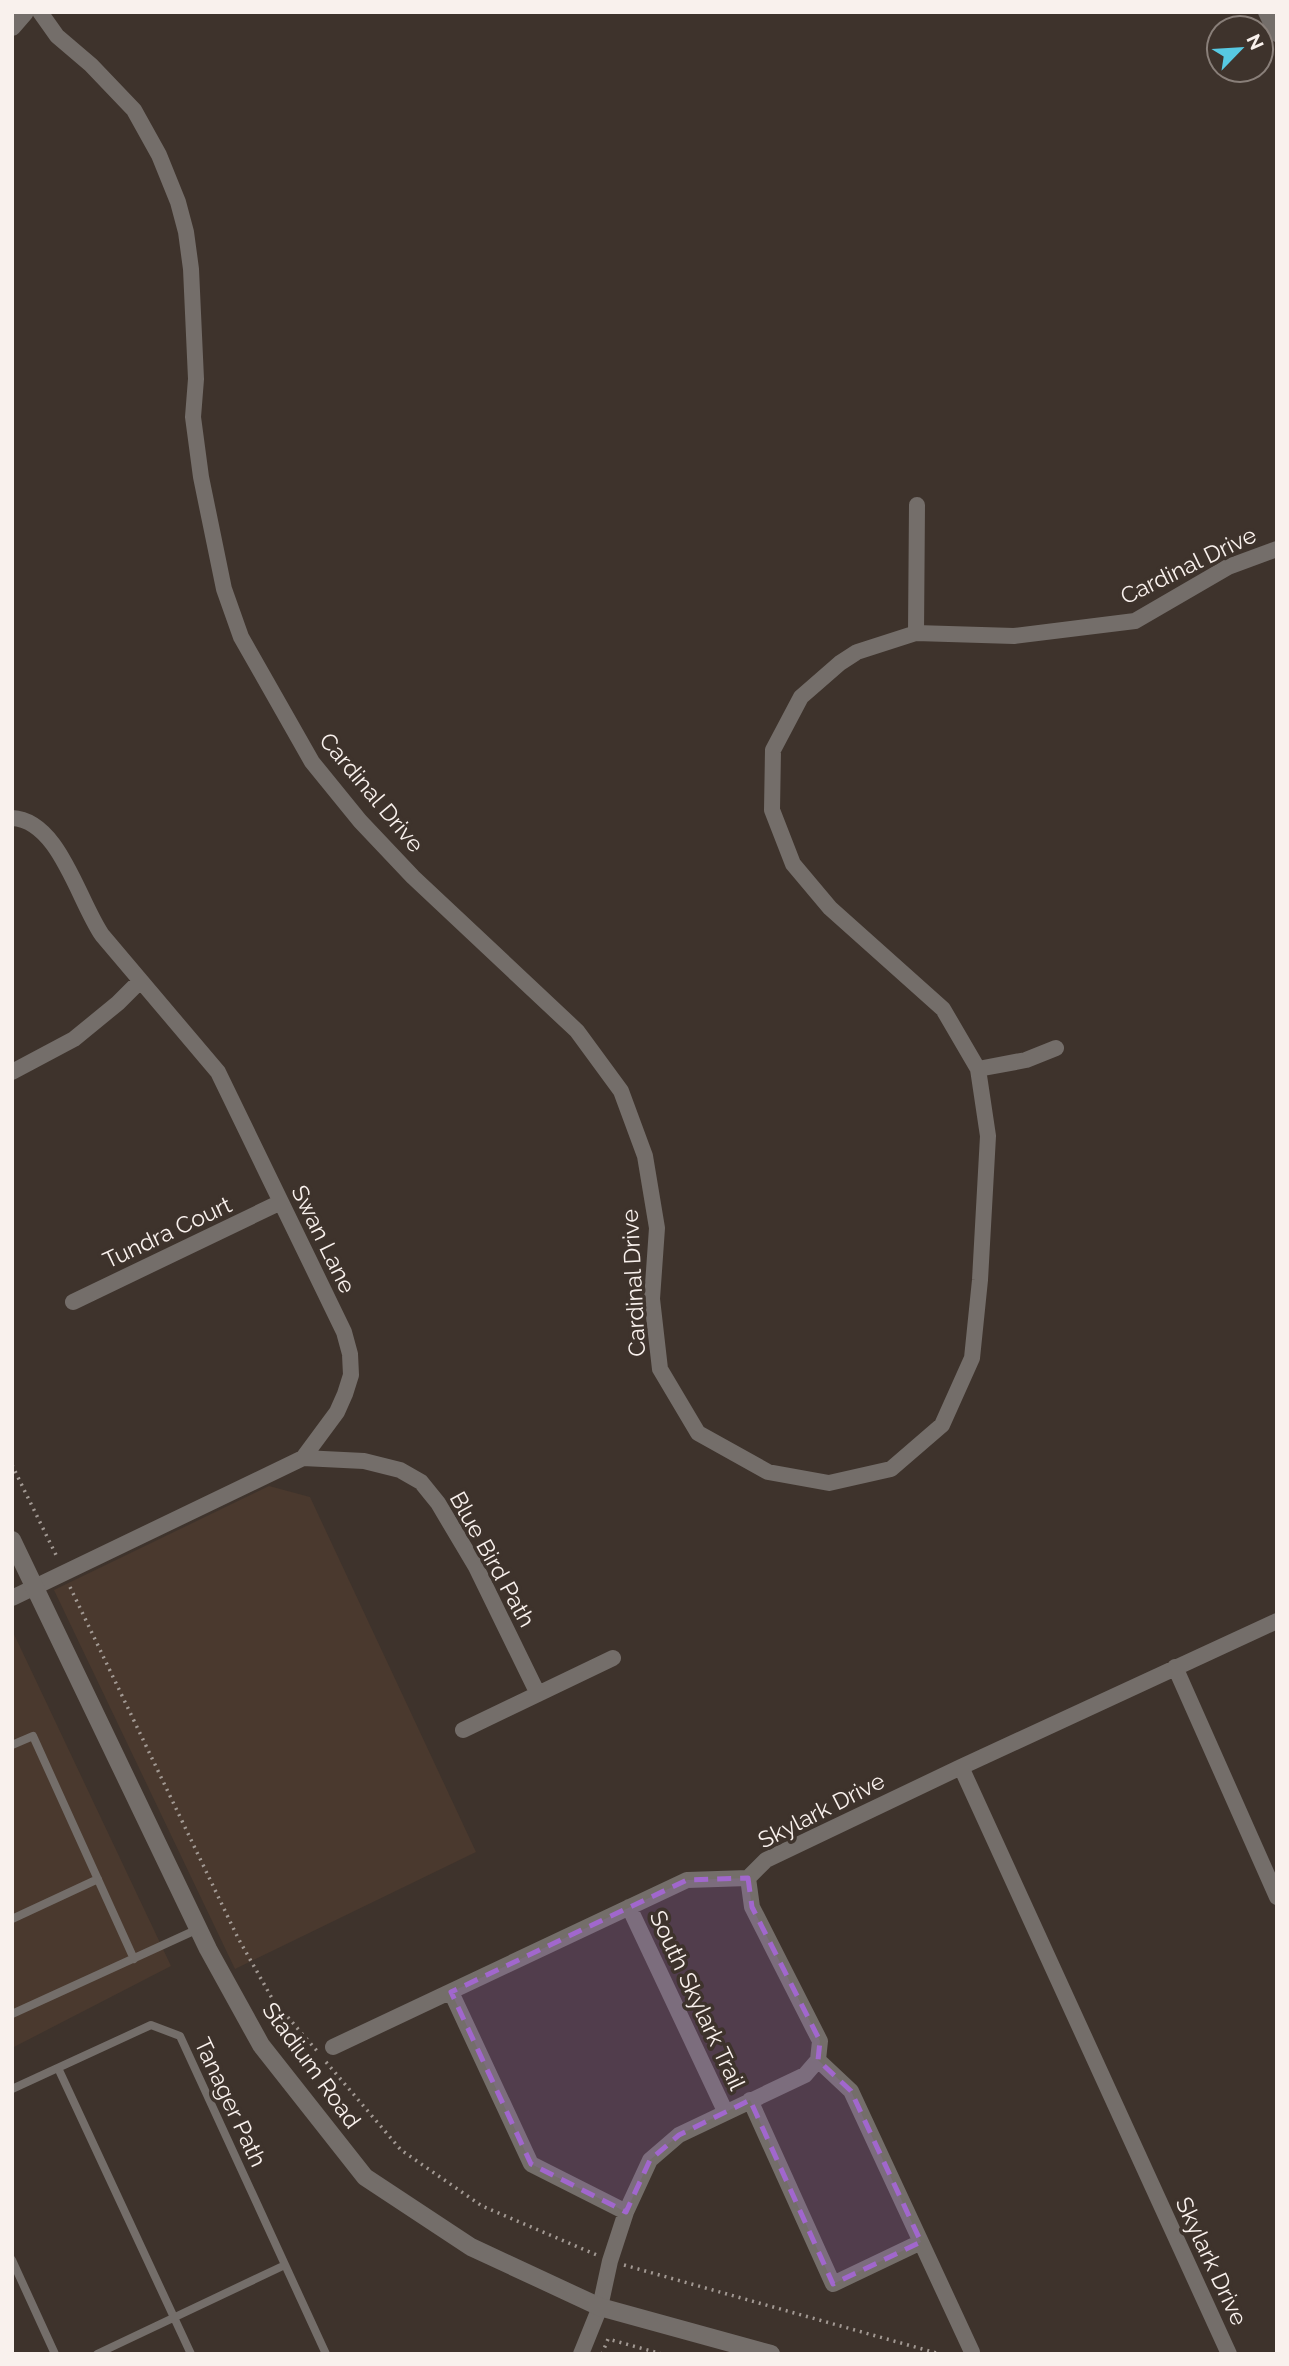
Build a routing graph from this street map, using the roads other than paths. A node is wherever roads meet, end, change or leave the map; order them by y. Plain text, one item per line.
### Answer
1 (25, 12) edge
2 (40, 12) edge
3 (1267, 12) edge
4 (12, 27) edge
5 (1277, 33) edge
6 (917, 505) dead end
7 (1277, 549) edge
8 (916, 633) junction
9 (12, 818) edge
10 (140, 981) junction
11 (1056, 1048) dead end
12 (978, 1069) junction
13 (12, 1072) edge
14 (281, 1202) junction
15 (73, 1302) dead end
16 (303, 1458) junction
17 (12, 1540) edge
18 (35, 1587) junction
19 (12, 1598) edge
20 (1277, 1621) edge
21 (613, 1658) dead end
22 (1175, 1667) junction
23 (538, 1694) junction
24 (463, 1730) dead end
25 (12, 1745) edge
26 (961, 1767) junction
27 (748, 1878) junction
28 (98, 1879) junction
29 (1277, 1898) edge
30 (629, 1907) junction
31 (12, 1919) edge
32 (198, 1929) junction
33 (134, 1959) junction
34 (451, 1992) junction
35 (12, 2014) edge
36 (333, 2047) dead end
37 (818, 2060) junction
38 (58, 2068) junction
39 (12, 2089) edge
40 (750, 2100) junction
41 (725, 2111) junction
42 (626, 2213) junction
43 (921, 2242) junction
44 (12, 2260) edge
45 (285, 2266) junction
46 (600, 2307) junction
47 (174, 2317) junction
48 (972, 2352) edge
49 (55, 2354) edge
50 (97, 2354) edge
51 (191, 2354) edge
52 (326, 2354) edge
53 (581, 2354) edge
54 (771, 2354) edge
55 (1230, 2354) edge

1 - 4 street
2 - 12 street, Cardinal Drive
3 - 5 street
6 - 8 street
7 - 8 street, Cardinal Drive
8 - 12 street, Cardinal Drive
9 - 10 street, Swan Lane
10 - 13 street
10 - 14 street, Swan Lane
11 - 12 street
14 - 15 street, Tundra Court
14 - 16 street, Swan Lane
16 - 18 street, Swan Lane
16 - 23 street, Blue Bird Path
17 - 18 street, Stadium Road
18 - 19 street, Swan Lane
18 - 32 street, Stadium Road
20 - 22 street, Skylark Drive
21 - 23 street
22 - 26 street, Skylark Drive
22 - 29 street
23 - 24 street
25 - 28 lane
26 - 27 street, Skylark Drive
26 - 55 street, Skylark Drive
27 - 30 street, South Skylark Trail
27 - 37 street, Skylark Drive
28 - 31 lane
28 - 33 lane
30 - 34 street, South Skylark Trail
30 - 41 street, South Skylark Trail
32 - 33 lane
32 - 46 street, Stadium Road
33 - 35 lane
34 - 36 street, South Skylark Trail
34 - 42 street
37 - 40 street
37 - 43 street
38 - 39 lane, Tanager Path
38 - 45 lane, Tanager Path
38 - 47 lane
40 - 41 street
40 - 43 street
41 - 42 street
42 - 46 street
43 - 48 street
44 - 49 lane
45 - 47 lane
45 - 52 lane, Tanager Path
46 - 53 street
46 - 54 street, Stadium Road
47 - 50 lane
47 - 51 lane

